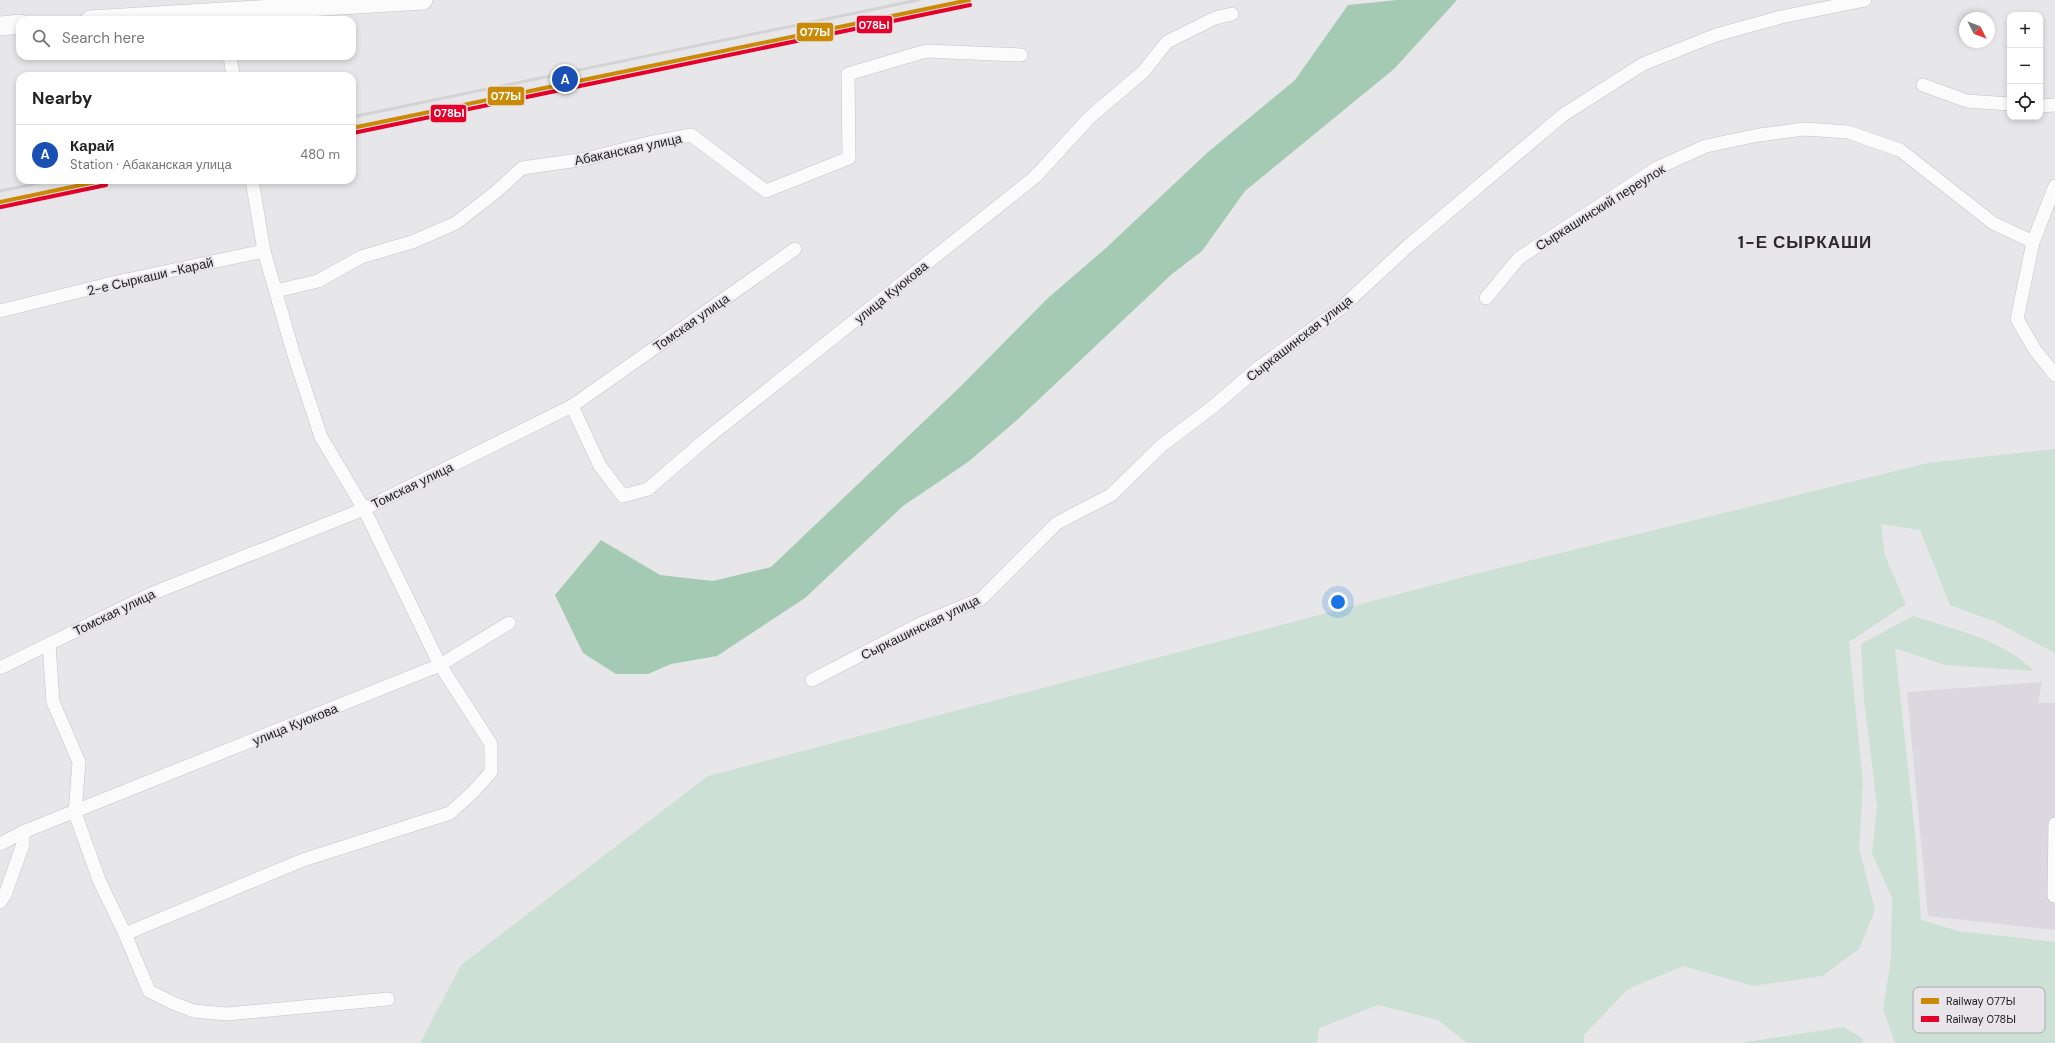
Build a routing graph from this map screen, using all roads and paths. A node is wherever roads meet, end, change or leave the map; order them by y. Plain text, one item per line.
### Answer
1 (423, 0) edge
2 (1865, 0) edge
3 (1232, 14) dead end
4 (223, 16) edge
5 (16, 24) edge
6 (0, 26) edge
7 (1021, 55) dead end
8 (231, 60) edge
9 (232, 72) edge
10 (1924, 85) dead end
11 (2007, 104) edge
12 (2055, 105) edge
13 (2043, 106) edge
14 (253, 184) edge
15 (2055, 186) edge
16 (2033, 242) junction
17 (794, 249) dead end
18 (264, 251) junction
19 (276, 291) junction
20 (1486, 298) dead end
21 (0, 311) edge
22 (2055, 375) edge
23 (572, 406) junction
24 (364, 509) junction
25 (509, 623) dead end
26 (49, 644) junction
27 (440, 666) junction
28 (0, 668) edge
29 (812, 680) dead end
30 (75, 813) junction
31 (2055, 824) edge
32 (23, 832) junction
33 (0, 844) edge
34 (2054, 896) dead end
35 (0, 902) edge
36 (125, 934) junction
37 (388, 999) dead end

1 - 4 street
2 - 29 street, Сыркашинская улица
3 - 23 street, улица Куюкова
5 - 6 street
7 - 19 street, Абаканская улица
8 - 9 street
10 - 11 street
12 - 13 street
14 - 18 street
15 - 16 street
16 - 20 street, Сыркашинский переулок
16 - 22 street
17 - 23 street, Томская улица
18 - 19 street
18 - 21 street, 2-е Сыркаши -Карай
19 - 24 street
23 - 24 street, Томская улица
24 - 26 street, Томская улица
24 - 27 street
25 - 27 street, улица Куюкова
26 - 28 street, Томская улица
26 - 30 street
27 - 30 street, улица Куюкова
27 - 36 street
30 - 32 street, улица Куюкова
30 - 36 street
31 - 34 street
32 - 33 street, улица Куюкова
32 - 35 street
36 - 37 street

